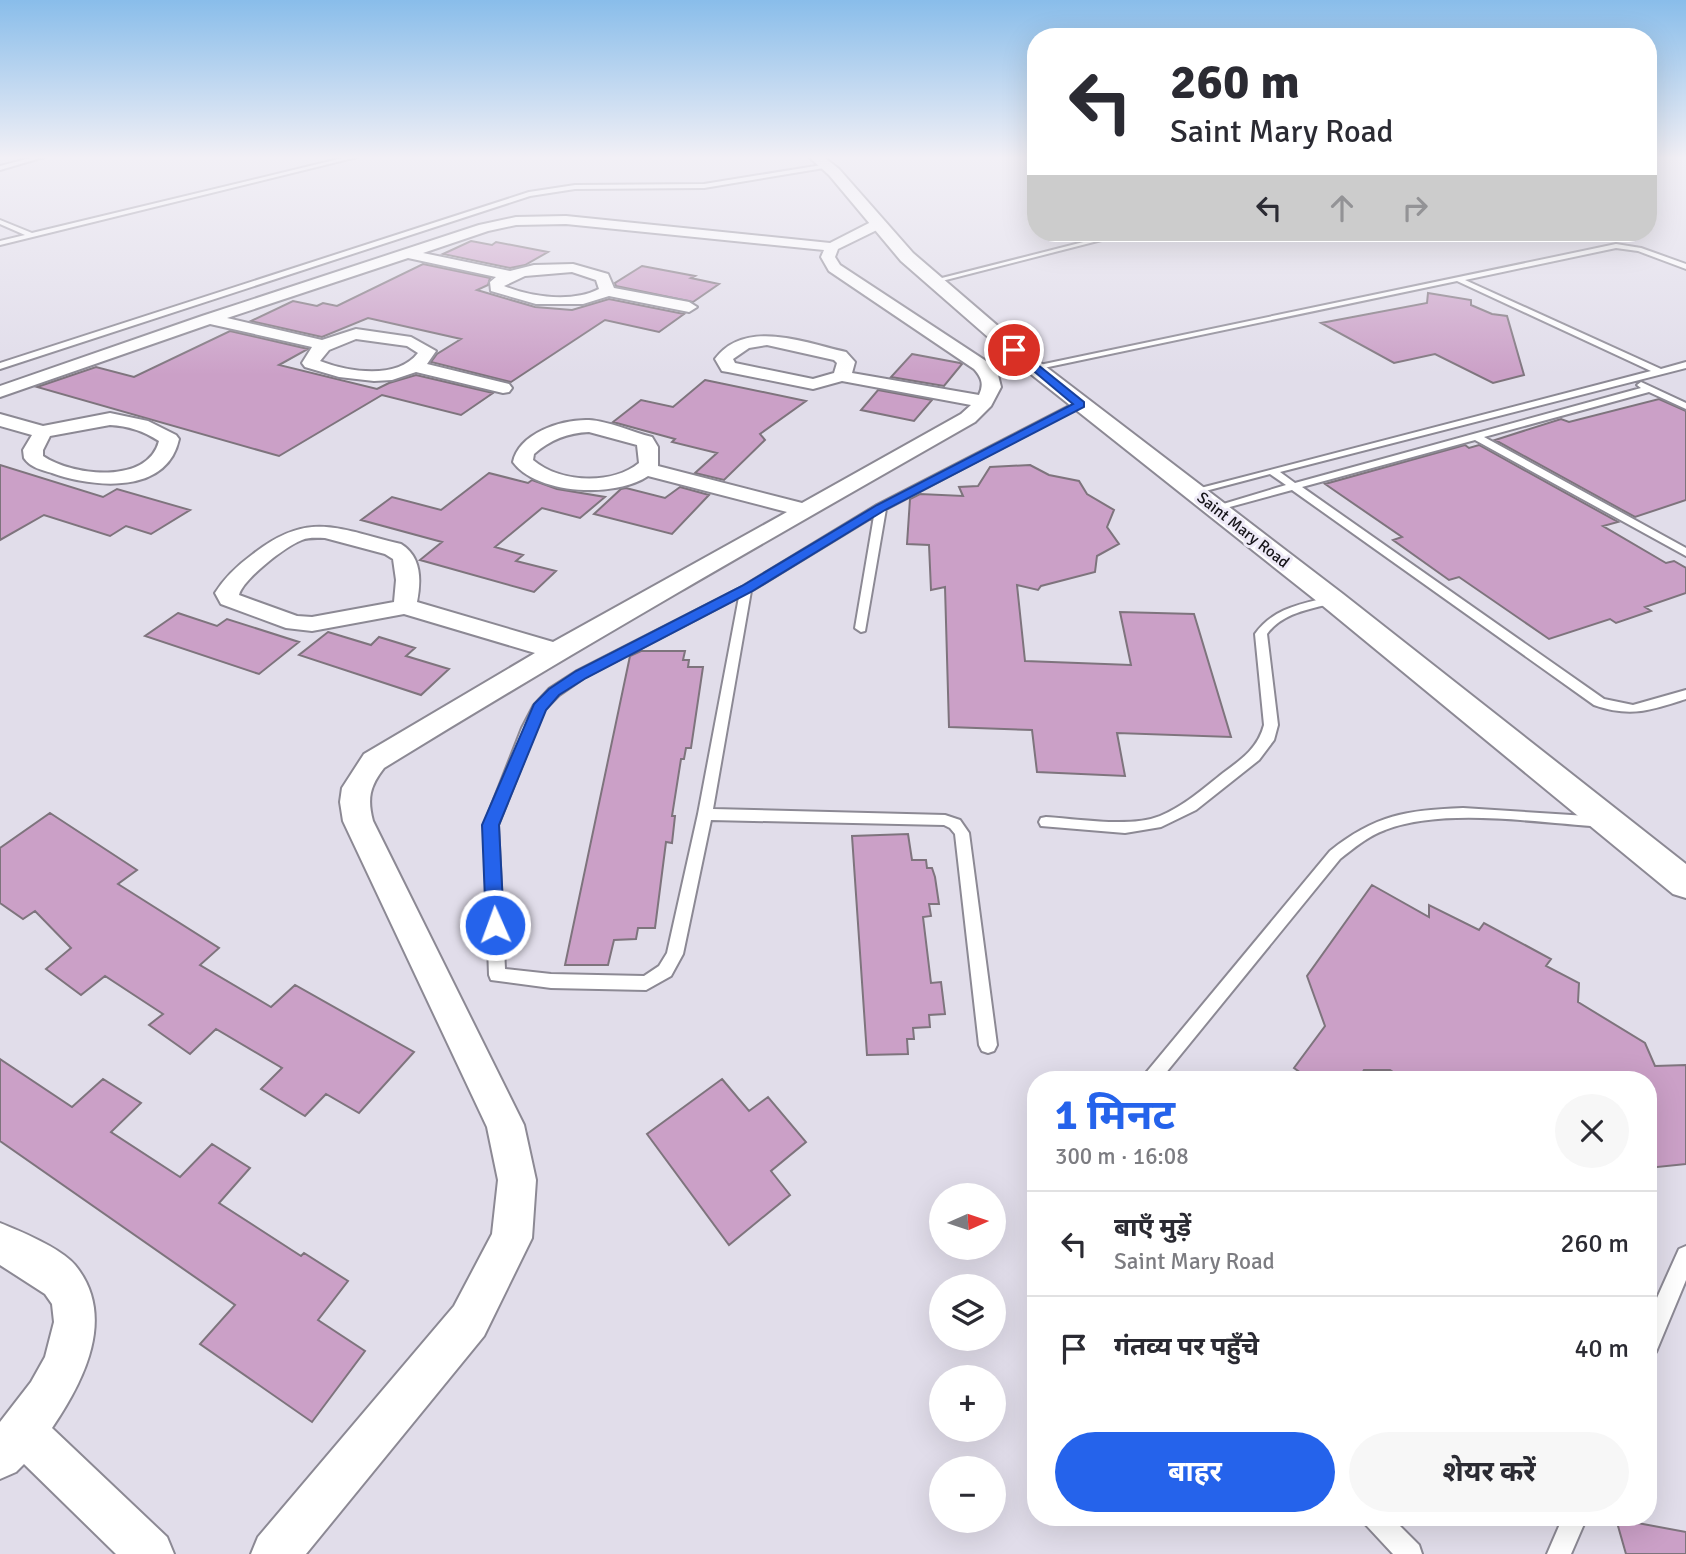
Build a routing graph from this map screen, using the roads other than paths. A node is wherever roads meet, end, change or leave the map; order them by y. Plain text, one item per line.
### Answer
1 (18, 230) edge
2 (54, 230) edge
3 (420, 230) edge
4 (480, 230) edge
5 (653, 230) edge
6 (867, 230) edge
7 (883, 230) edge
8 (31, 235) junction
9 (1090, 242) edge
10 (0, 243) edge
11 (832, 247) junction
12 (408, 254) junction
13 (1686, 267) edge
14 (509, 275) junction
15 (1460, 280) junction
16 (934, 281) junction
17 (607, 291) junction
18 (689, 307) dead end
19 (208, 319) junction
20 (323, 345) junction
21 (1686, 365) edge
22 (0, 366) edge
23 (416, 367) junction
24 (1034, 367) junction
25 (1658, 371) junction
26 (842, 376) junction
27 (1627, 378) junction
28 (503, 388) dead end
29 (1650, 389) junction
30 (0, 392) edge
31 (985, 402) junction
32 (1080, 404) junction
33 (1686, 406) edge
34 (1484, 415) junction
35 (0, 421) edge
36 (1506, 428) junction
37 (43, 432) junction
38 (1475, 436) junction
39 (646, 469) junction
40 (1272, 471) junction
41 (1293, 486) junction
42 (1194, 491) junction
43 (881, 507) junction
44 (1215, 508) junction
45 (808, 511) junction
46 (1686, 553) edge
47 (747, 589) junction
48 (1333, 600) junction
49 (404, 606) junction
50 (861, 628) dead end
51 (556, 651) junction
52 (1686, 694) edge
53 (705, 814) junction
54 (1046, 822) dead end
55 (1608, 822) junction
56 (1686, 884) edge
57 (988, 1045) dead end
58 (1156, 1071) edge
59 (0, 1243) edge
60 (1686, 1256) edge
61 (1657, 1323) edge
62 (12, 1444) edge
63 (1383, 1526) edge
64 (1571, 1526) edge
65 (150, 1554) edge
66 (275, 1554) edge
67 (1410, 1554) edge
68 (1559, 1554) edge

1 - 8 lane
2 - 8 lane
3 - 22 lane
4 - 12 street
5 - 11 street
6 - 11 street
7 - 16 street, Saint Mary Road
8 - 10 lane
9 - 16 lane
11 - 31 street
12 - 14 street
12 - 19 street
13 - 15 lane
14 - 17 street
14 - 17 street
15 - 24 lane
15 - 25 lane
16 - 24 street, Saint Mary Road
17 - 18 street
19 - 20 street
19 - 30 street
20 - 23 street
20 - 23 street
21 - 25 lane
23 - 28 street
24 - 32 street, Saint Mary Road
25 - 27 lane
26 - 26 street
26 - 31 street
27 - 29 lane
27 - 34 lane
29 - 33 lane
29 - 36 lane
31 - 45 street
32 - 42 street, Saint Mary Road
32 - 43 lane
34 - 36 lane
34 - 40 lane
35 - 37 street
36 - 38 lane
37 - 37 street
38 - 41 lane
38 - 46 lane
39 - 39 street
39 - 45 street
40 - 41 lane
40 - 42 lane
41 - 44 lane
41 - 52 lane
42 - 44 street, Saint Mary Road
43 - 47 lane
43 - 50 lane
44 - 48 street, Saint Mary Road
45 - 51 street
47 - 53 lane
47 - 53 lane
48 - 54 lane
48 - 55 street, Saint Mary Road
49 - 49 street
49 - 51 street
51 - 66 street
53 - 57 lane
55 - 56 street, Saint Mary Road
55 - 58 lane
59 - 62 street
60 - 61 lane
62 - 65 street
63 - 67 lane
64 - 68 lane

